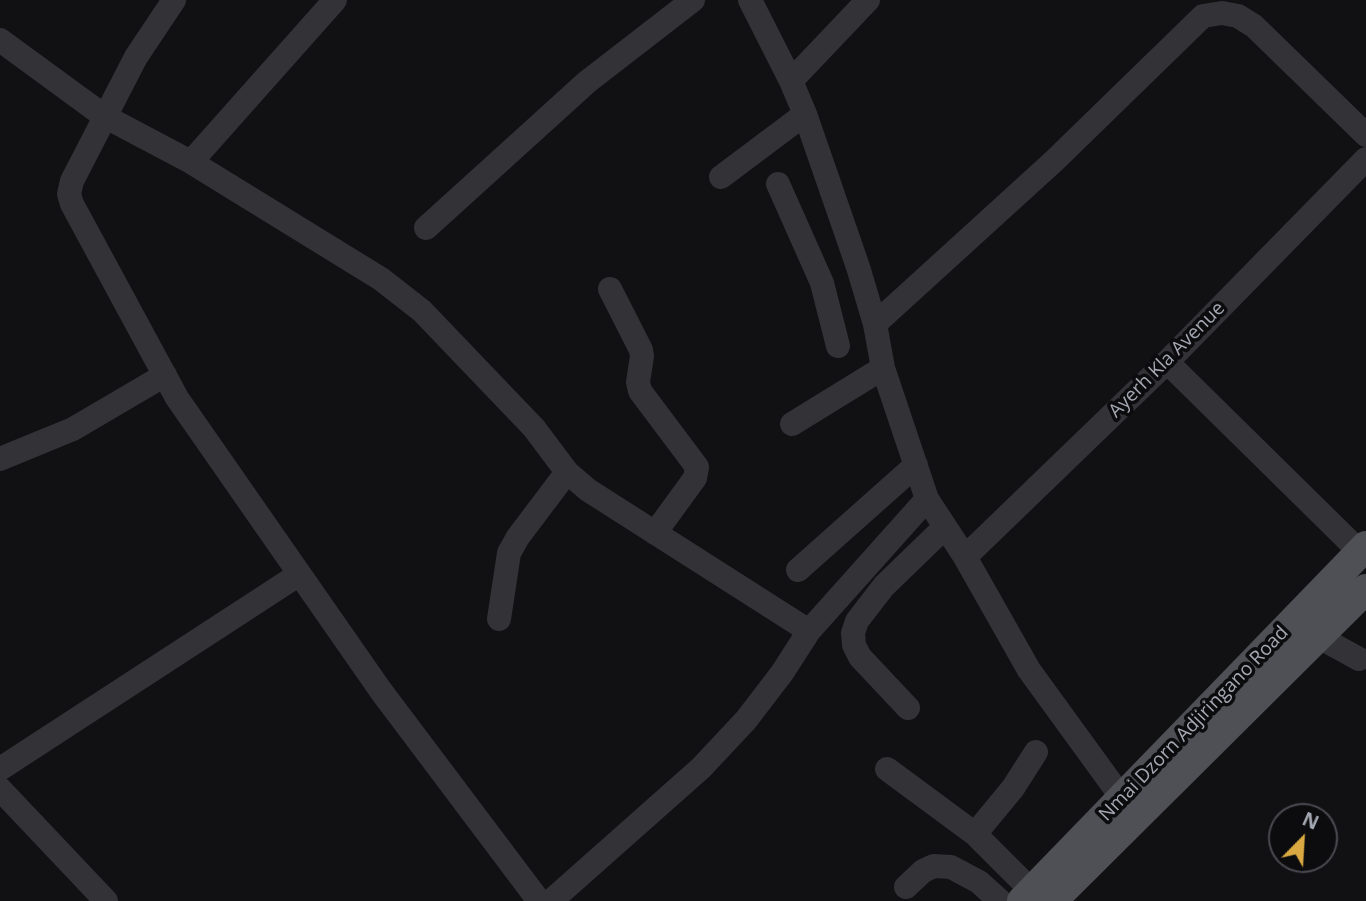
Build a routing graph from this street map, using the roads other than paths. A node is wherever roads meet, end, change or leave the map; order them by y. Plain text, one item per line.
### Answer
1 (174, 0) edge
2 (335, 0) edge
3 (693, 0) edge
4 (750, 0) edge
5 (868, 0) edge
6 (0, 40) edge
7 (791, 81) junction
8 (805, 114) junction
9 (104, 116) junction
10 (1366, 135) edge
11 (1366, 159) edge
12 (191, 162) junction
13 (721, 177) dead end
14 (778, 184) dead end
15 (426, 228) dead end
16 (858, 267) junction
17 (822, 283) junction
18 (610, 289) dead end
19 (875, 324) junction
20 (838, 346) dead end
21 (1167, 362) junction
22 (883, 368) junction
23 (164, 375) junction
24 (792, 424) dead end
25 (0, 459) edge
26 (916, 465) junction
27 (567, 472) junction
28 (927, 499) junction
29 (945, 527) junction
30 (655, 533) junction
31 (1363, 549) edge
32 (965, 557) junction
33 (798, 570) dead end
34 (298, 575) junction
35 (1366, 589) edge
36 (499, 619) dead end
37 (809, 631) junction
38 (1319, 637) junction
39 (1359, 659) dead end
40 (908, 708) dead end
41 (1036, 752) dead end
42 (0, 769) edge
43 (887, 769) dead end
44 (0, 789) edge
45 (1122, 798) junction
46 (975, 834) junction
47 (906, 887) dead end
48 (1035, 898) edge
49 (106, 901) edge
50 (539, 901) edge
51 (551, 901) edge
52 (1000, 901) edge

1 - 9 street
2 - 12 street
3 - 15 street
4 - 7 street
5 - 7 street
6 - 9 street
7 - 8 street
8 - 13 street
8 - 16 street
9 - 12 street
9 - 23 street
10 - 19 street
11 - 21 street, Ayerh Kla Avenue
12 - 27 street
14 - 17 street
16 - 17 street
16 - 19 street
17 - 20 street
18 - 30 street
19 - 22 street
21 - 31 street
21 - 32 street, Ayerh Kla Avenue
22 - 24 street
22 - 26 street
23 - 25 street
23 - 34 street
26 - 28 street
26 - 33 street
27 - 30 street
27 - 36 street
28 - 29 street
28 - 37 street
29 - 32 street
29 - 40 street
30 - 37 street
31 - 45 main road, Nmai Dzorn Adjiringano Road
32 - 45 street
34 - 42 street
34 - 50 street
35 - 38 main road, Nmai Dzorn Adjiringano Road
37 - 51 street
38 - 39 street
38 - 48 main road, Nmai Dzorn Adjiringano Road
41 - 46 street
43 - 46 street
44 - 49 street
45 - 48 main road, Nmai Dzorn Adjiringano Road
46 - 48 street
47 - 52 street

